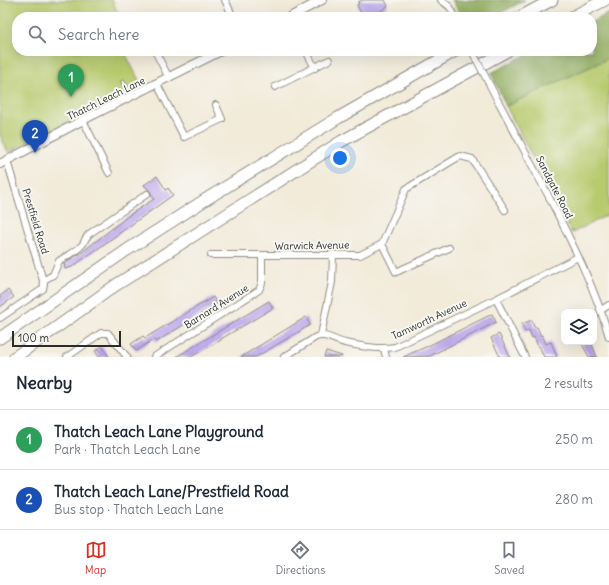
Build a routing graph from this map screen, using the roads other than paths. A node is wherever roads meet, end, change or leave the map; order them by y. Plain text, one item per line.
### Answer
1 (224, 0) edge
2 (322, 0) edge
3 (441, 0) edge
4 (552, 0) edge
5 (605, 0) edge
6 (230, 12) edge
7 (299, 12) edge
8 (452, 12) edge
9 (529, 12) edge
10 (582, 12) edge
11 (158, 56) edge
12 (211, 56) edge
13 (309, 56) edge
14 (446, 56) edge
15 (475, 56) edge
16 (497, 56) edge
17 (329, 60) dead end
18 (315, 68) junction
19 (169, 78) junction
20 (123, 82) dead end
21 (157, 84) junction
22 (275, 87) dead end
23 (131, 97) junction
24 (216, 105) dead end
25 (84, 120) junction
26 (3, 162) edge
27 (109, 173) dead end
28 (147, 194) dead end
29 (505, 210) dead end
30 (382, 244) junction
31 (449, 248) dead end
32 (333, 254) junction
33 (211, 255) dead end
34 (262, 256) junction
35 (578, 257) junction
36 (44, 280) junction
37 (496, 299) junction
38 (609, 305) edge
39 (601, 310) junction
40 (0, 318) edge
41 (321, 335) junction
42 (609, 337) edge
43 (0, 338) edge
44 (384, 349) junction
45 (287, 356) edge
46 (15, 357) edge
47 (67, 357) edge
48 (127, 357) edge
49 (154, 357) edge
50 (386, 357) edge
51 (525, 357) edge

1 - 6 street
2 - 7 street
3 - 8 street
4 - 9 highway
5 - 10 highway
11 - 19 street
12 - 19 street, Thatch Leach Lane
13 - 18 street
14 - 43 highway
15 - 35 street, Sandgate Road, bridge
16 - 46 highway
17 - 18 street
18 - 22 street
19 - 21 street, Thatch Leach Lane
20 - 23 lane
21 - 23 street, Thatch Leach Lane
21 - 24 street
23 - 25 street, Thatch Leach Lane
25 - 26 street, Thatch Leach Lane
25 - 27 street
26 - 36 street, Prestfield Road
28 - 36 street
29 - 30 street
30 - 31 street
30 - 32 street, Warwick Avenue
32 - 34 street, Warwick Avenue
32 - 41 street
33 - 34 street, Warwick Avenue
34 - 49 street, Barnard Avenue
35 - 37 street, Tamworth Avenue
35 - 39 street, Sandgate Road
36 - 40 street, Prestfield Road
37 - 44 street, Tamworth Avenue
37 - 51 street
38 - 39 street
39 - 42 street, Sandgate Road
41 - 44 street, Tamworth Avenue
41 - 45 street
44 - 50 street
47 - 48 street

